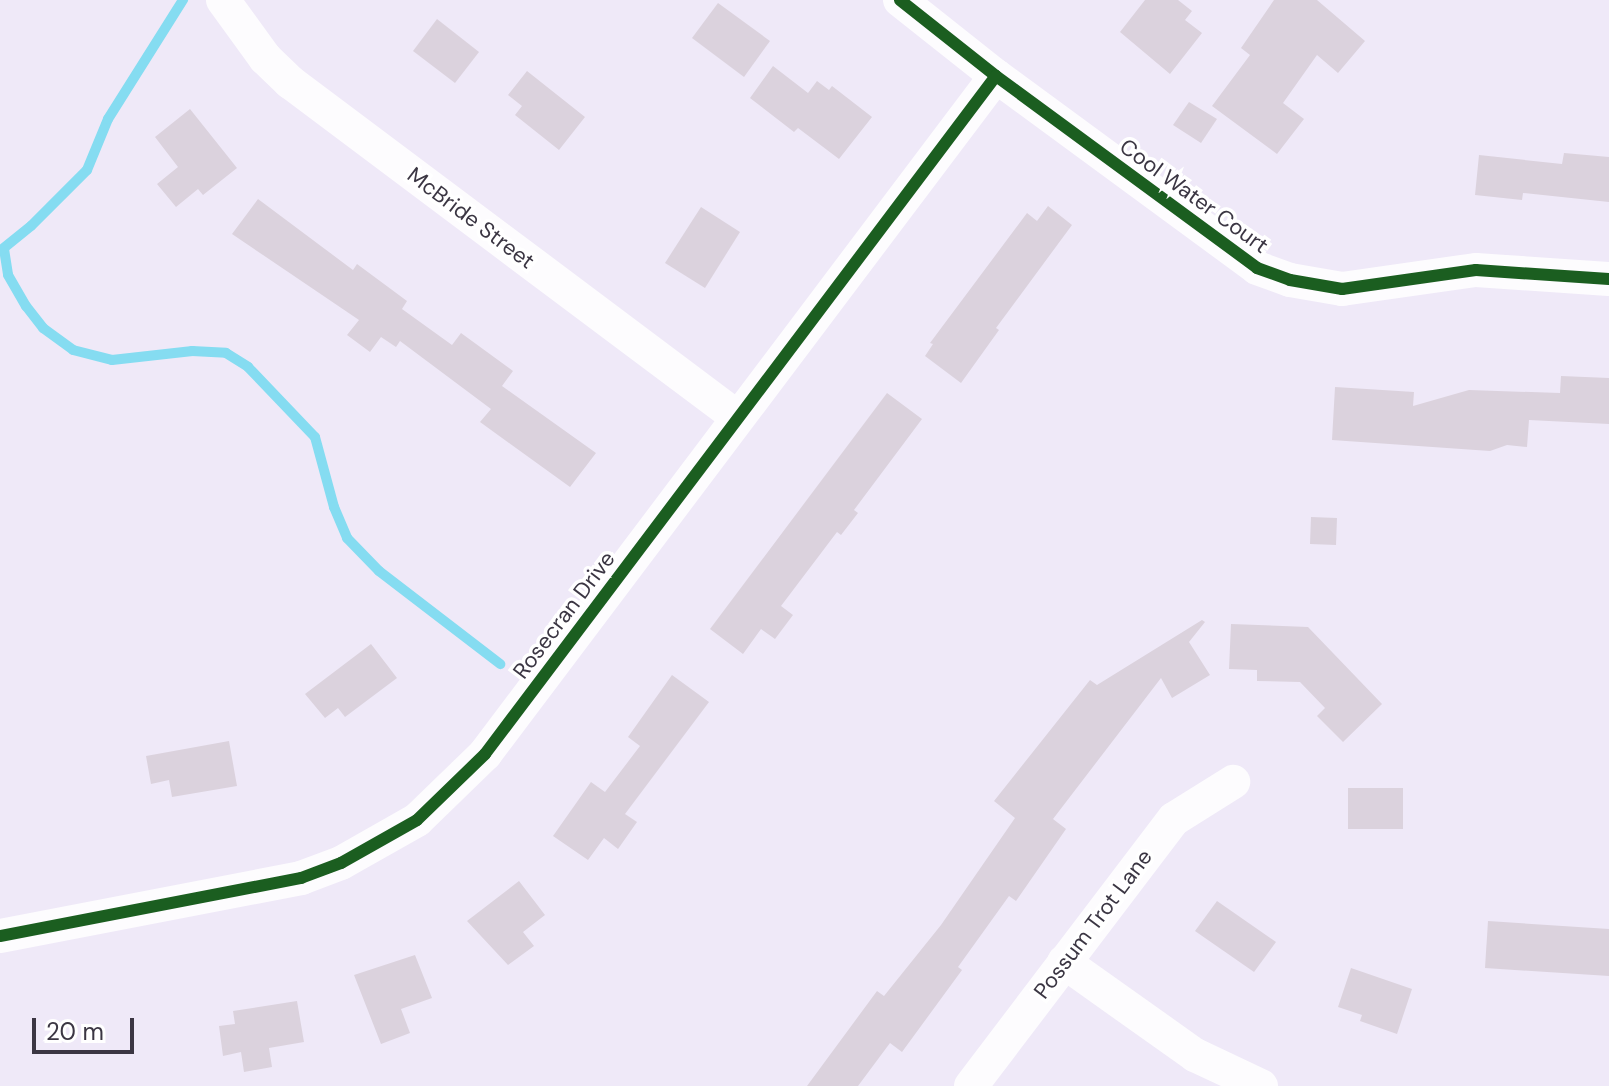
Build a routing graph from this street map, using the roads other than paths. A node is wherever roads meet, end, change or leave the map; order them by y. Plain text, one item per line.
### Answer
1 (223, 0) edge
2 (900, 0) edge
3 (996, 76) junction
4 (1609, 279) edge
5 (737, 417) junction
6 (1233, 782) dead end
7 (0, 936) edge
8 (1064, 962) junction
9 (971, 1086) edge
10 (1261, 1086) edge

1 - 5 street, McBride Street
2 - 3 street, Cool Water Court
3 - 4 street, Cool Water Court
3 - 5 street, Rosecran Drive
5 - 7 street, Rosecran Drive
6 - 8 street, Possum Trot Lane
8 - 9 street, Possum Trot Lane
8 - 10 street

